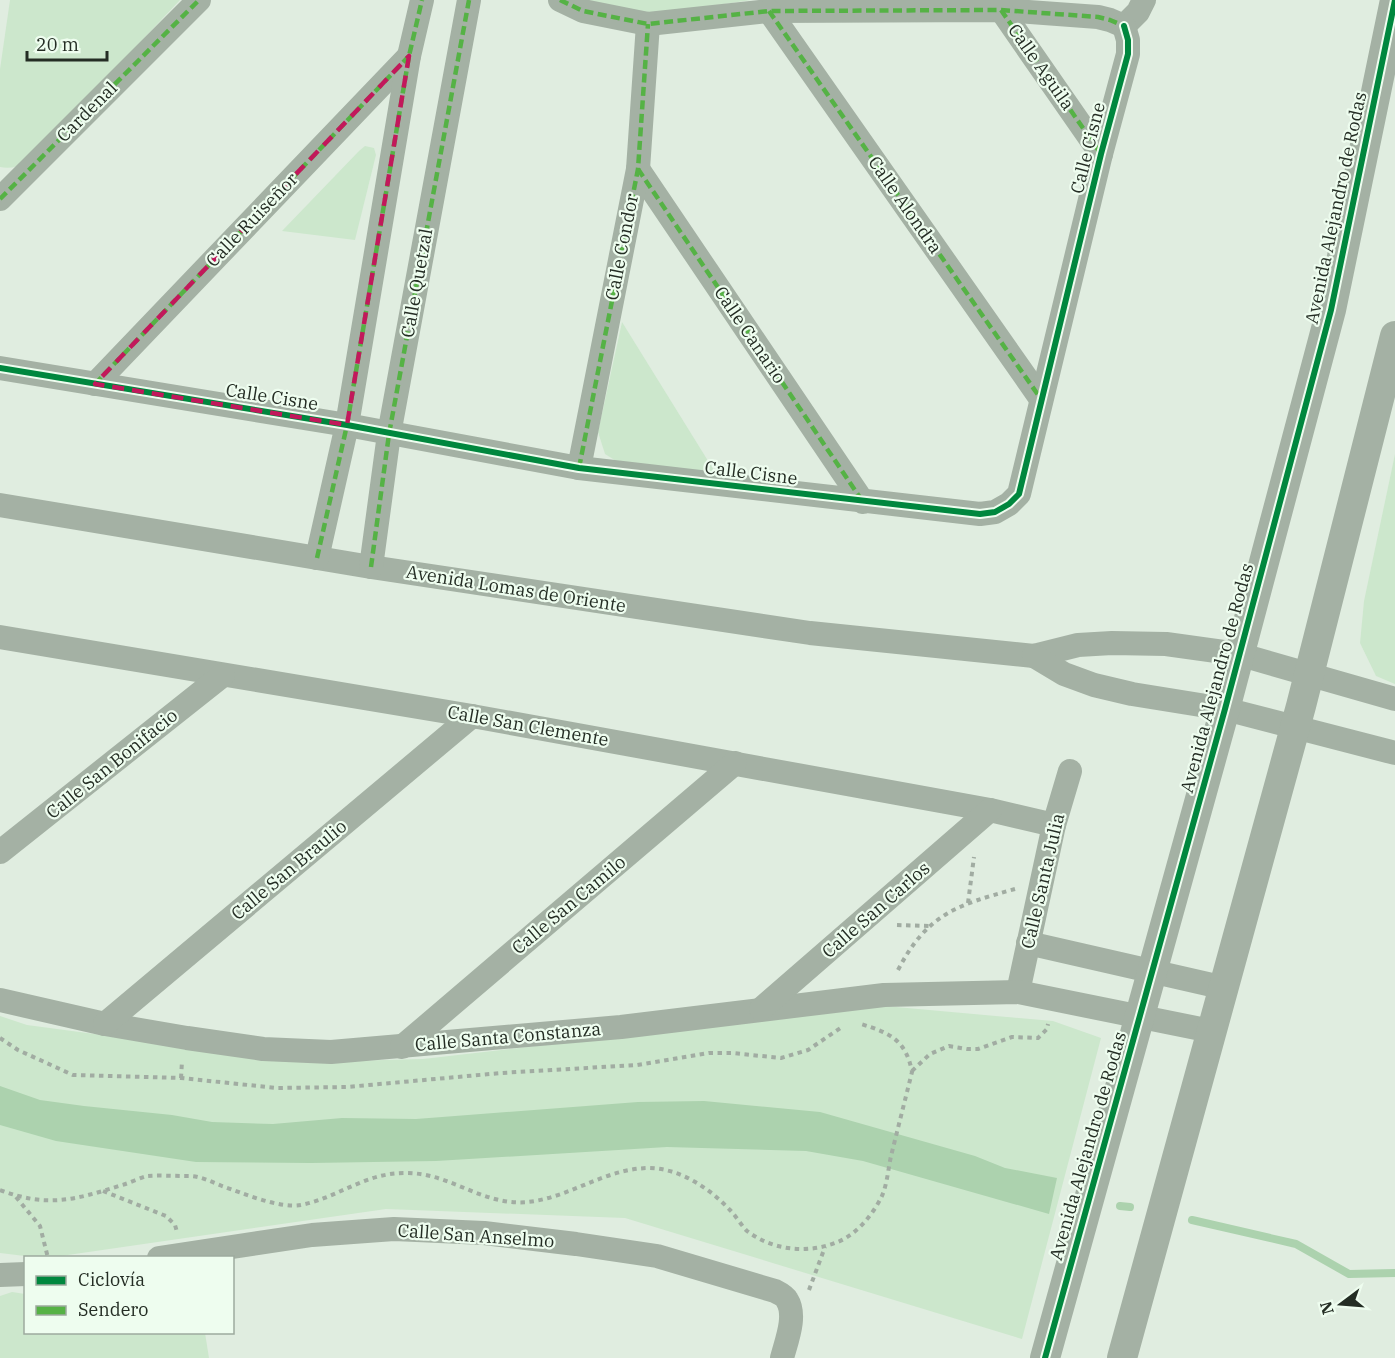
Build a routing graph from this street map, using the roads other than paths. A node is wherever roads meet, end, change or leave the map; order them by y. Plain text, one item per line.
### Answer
1 (199, 0) edge
2 (422, 0) edge
3 (469, 0) edge
4 (560, 0) edge
5 (1144, 0) edge
6 (1395, 0) edge
7 (1395, 6) edge
8 (1001, 10) junction
9 (769, 11) junction
10 (648, 24) junction
11 (1124, 26) junction
12 (409, 56) junction
13 (1101, 154) junction
14 (638, 169) junction
15 (0, 199) edge
16 (1395, 336) edge
17 (0, 368) edge
18 (95, 384) junction
19 (1041, 399) junction
20 (348, 425) junction
21 (389, 434) junction
22 (579, 468) junction
23 (863, 502) junction
24 (0, 505) edge
25 (316, 558) junction
26 (371, 567) junction
27 (0, 637) edge
28 (1238, 654) junction
29 (1034, 656) junction
30 (1310, 673) junction
31 (223, 675) junction
32 (1395, 699) edge
33 (1225, 709) junction
34 (472, 716) junction
35 (1295, 729) junction
36 (1395, 753) edge
37 (735, 763) junction
38 (1070, 771) dead end
39 (990, 810) junction
40 (1054, 825) junction
41 (0, 852) edge
42 (1028, 943) junction
43 (1153, 971) junction
44 (1225, 988) junction
45 (1018, 992) junction
46 (0, 999) edge
47 (761, 1009) junction
48 (1140, 1017) junction
49 (105, 1024) junction
50 (1211, 1031) junction
51 (402, 1047) junction
52 (164, 1256) edge
53 (24, 1274) edge
54 (0, 1275) edge
55 (782, 1358) edge
56 (1045, 1358) edge
57 (1122, 1358) edge

1 - 15 street, Cardenal
2 - 12 street
3 - 21 street, Calle Quetzal
4 - 10 street, Calle Aguila
5 - 11 street
6 - 7 street, Avenida Alejandro de Rodas
7 - 28 street, Avenida Alejandro de Rodas
8 - 9 street, Calle Aguila
8 - 11 street, Calle Aguila
8 - 13 street, Calle Aguila
9 - 10 street, Calle Aguila
9 - 19 street, Calle Alondra
10 - 14 street, Calle Condor
11 - 13 street, Calle Cisne
12 - 18 street, Calle Ruiseñor
12 - 20 street
13 - 19 street, Calle Cisne
14 - 22 street, Calle Condor
14 - 23 street, Calle Canario
16 - 30 street
17 - 18 street, Calle Cisne
18 - 20 street, Calle Cisne
19 - 23 street, Calle Cisne
20 - 21 street, Calle Cisne
20 - 25 street
21 - 22 street, Calle Cisne
21 - 26 street, Calle Quetzal
22 - 23 street, Calle Cisne
24 - 25 street, Avenida Lomas de Oriente
25 - 26 street, Avenida Lomas de Oriente
26 - 29 street, Avenida Lomas de Oriente
27 - 31 street, Calle San Clemente
28 - 29 street, Avenida Lomas de Oriente
28 - 30 street, Avenida Lomas de Oriente
28 - 33 street, Avenida Alejandro de Rodas
29 - 33 street, Avenida Lomas de Oriente
30 - 32 street, Avenida Lomas de Oriente
30 - 35 street
31 - 34 street, Calle San Clemente
31 - 41 street, Calle San Bonifacio
33 - 35 street, Avenida Lomas de Oriente
33 - 43 street, Avenida Alejandro de Rodas
34 - 37 street, Calle San Clemente
34 - 49 street, Calle San Braulio
35 - 36 street, Avenida Lomas de Oriente
35 - 44 street
37 - 39 street, Calle San Clemente
37 - 51 street, Calle San Camilo
38 - 40 street, Calle Santa Julia
39 - 40 street, Calle San Clemente
39 - 47 street, Calle San Carlos
40 - 42 street, Calle Santa Julia
42 - 43 street
42 - 45 street, Calle Santa Julia
43 - 44 street
43 - 48 street, Avenida Alejandro de Rodas
44 - 50 street
45 - 47 street, Calle Santa Constanza
45 - 48 street, Calle Santa Constanza
46 - 49 street, Calle Santa Constanza
47 - 51 street, Calle Santa Constanza
48 - 50 street, Calle Santa Constanza
48 - 56 street, Avenida Alejandro de Rodas
49 - 51 street, Calle Santa Constanza
50 - 57 street
52 - 55 street, Calle San Anselmo
53 - 54 street

